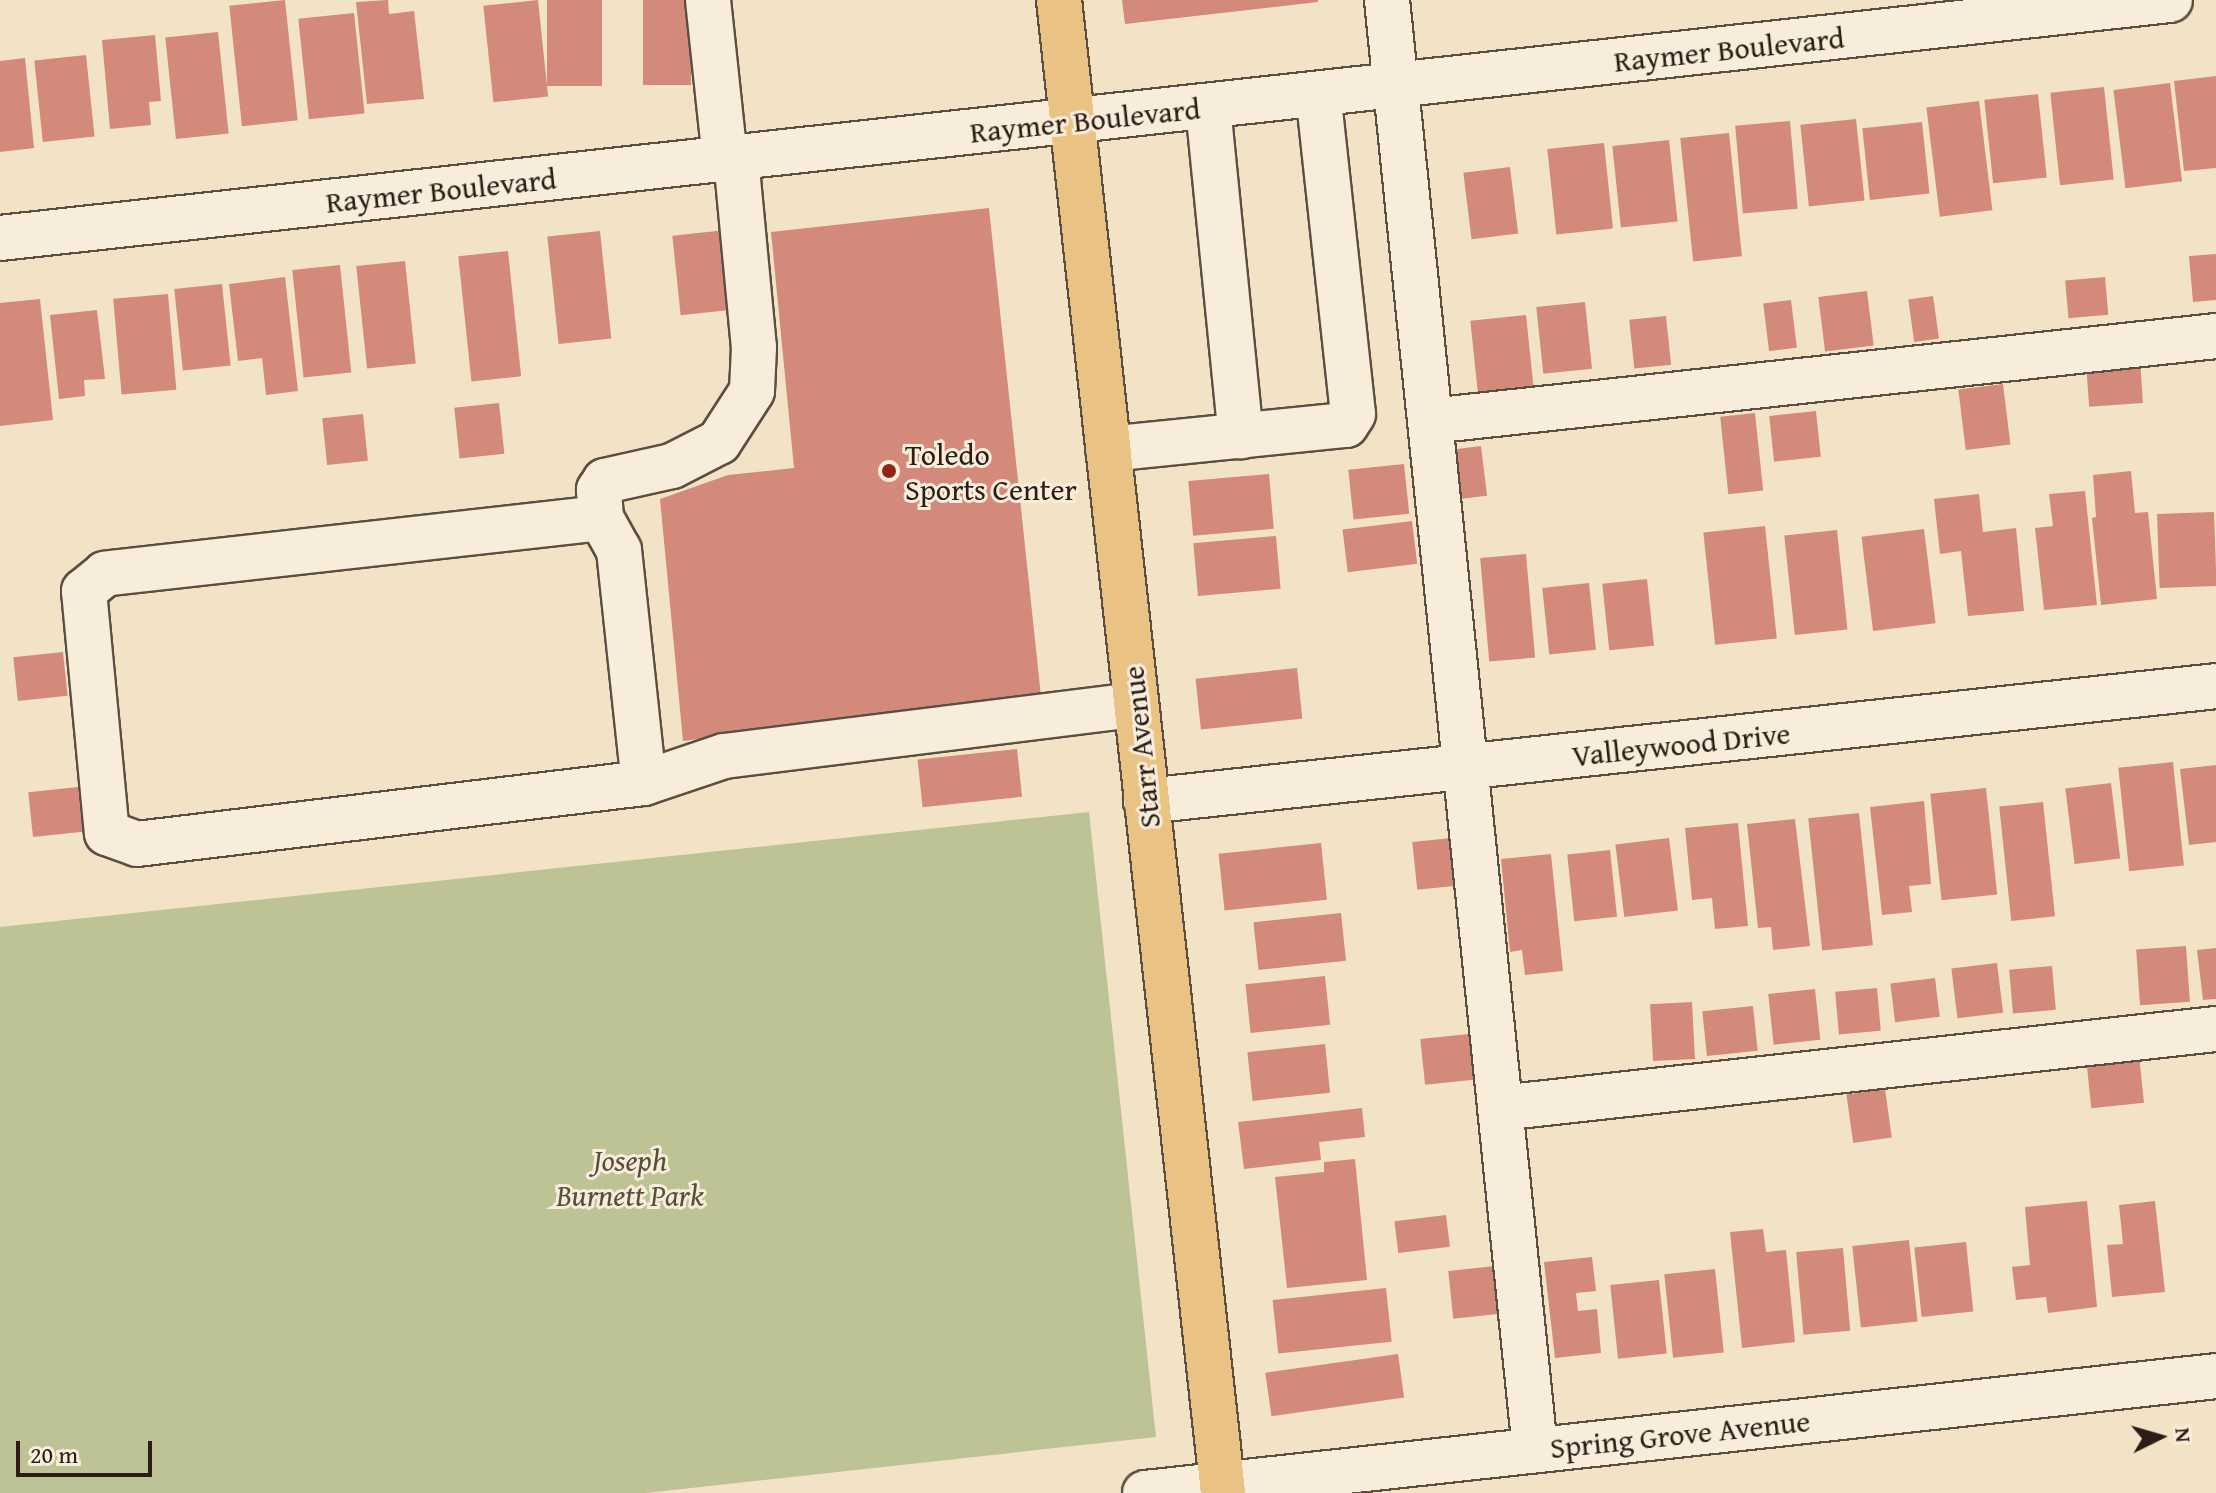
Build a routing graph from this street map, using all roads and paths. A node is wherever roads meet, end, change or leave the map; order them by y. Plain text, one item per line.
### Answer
1 (708, 0) edge
2 (1059, 0) edge
3 (1387, 0) edge
4 (2170, 0) edge
5 (1396, 85) junction
6 (1318, 94) junction
7 (1208, 107) junction
8 (1072, 121) junction
9 (731, 158) junction
10 (0, 238) edge
11 (2216, 336) edge
12 (1430, 421) junction
13 (1241, 436) junction
14 (1108, 449) junction
15 (601, 518) junction
16 (2216, 686) edge
17 (1136, 705) junction
18 (1465, 767) junction
19 (644, 783) junction
20 (1146, 801) junction
21 (2216, 1029) edge
22 (1500, 1108) junction
23 (2216, 1376) edge
24 (1535, 1450) junction
25 (1222, 1489) edge
26 (1145, 1493) edge

1 - 9 street
2 - 8 main road, Starr Avenue
3 - 5 street
4 - 5 street, Raymer Boulevard
5 - 6 street, Raymer Boulevard
5 - 12 street
6 - 7 street, Raymer Boulevard
6 - 13 street
7 - 8 street, Raymer Boulevard
7 - 13 street
8 - 9 street, Raymer Boulevard
8 - 14 main road, Starr Avenue
9 - 10 street, Raymer Boulevard
9 - 15 street
11 - 12 street
12 - 18 street
13 - 14 street
14 - 17 main road, Starr Avenue
15 - 19 street
15 - 19 street
16 - 18 street, Valleywood Drive
17 - 19 street
17 - 20 main road, Starr Avenue
18 - 20 street, Valleywood Drive
18 - 22 street
20 - 25 main road, Starr Avenue
21 - 22 street
22 - 24 street
23 - 24 street, Spring Grove Avenue
24 - 25 street, Spring Grove Avenue
25 - 26 street, Spring Grove Avenue

